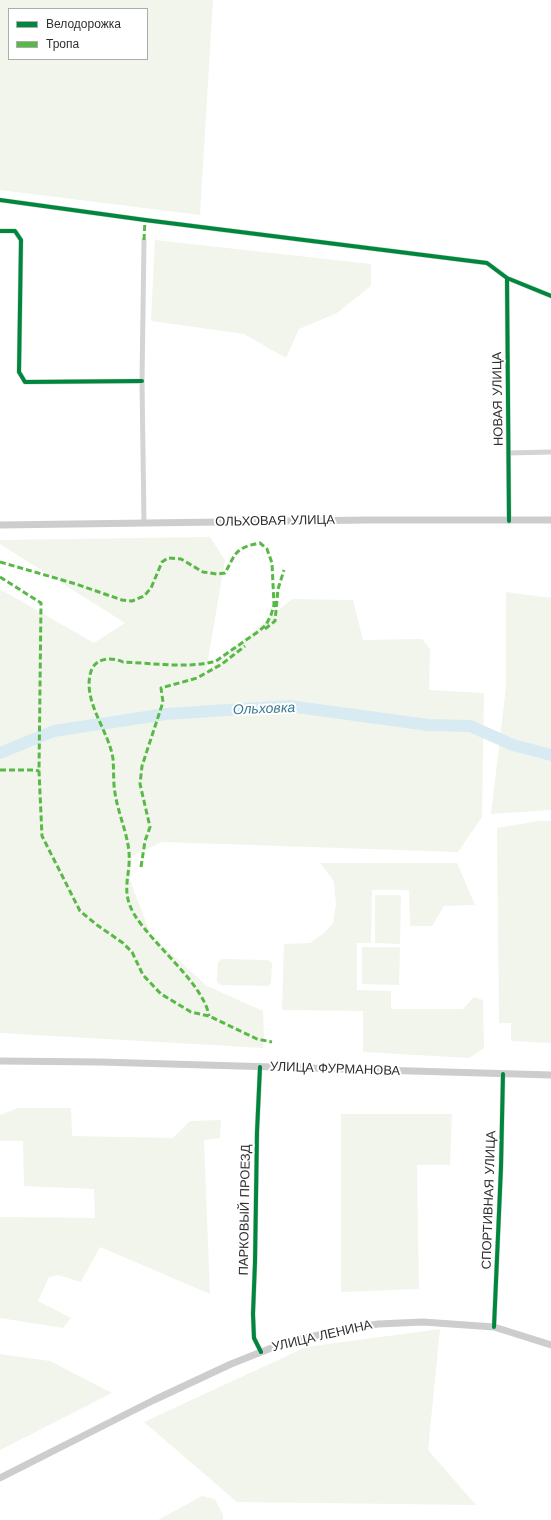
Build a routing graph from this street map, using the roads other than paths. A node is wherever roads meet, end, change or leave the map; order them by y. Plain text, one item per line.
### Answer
1 (0, 200) edge
2 (0, 231) edge
3 (144, 240) dead end
4 (507, 278) junction
5 (551, 296) edge
6 (142, 381) junction
7 (551, 452) edge
8 (508, 453) junction
9 (551, 520) edge
10 (509, 521) junction
11 (144, 523) junction
12 (0, 525) edge
13 (0, 1060) edge
14 (260, 1067) junction
15 (503, 1074) junction
16 (551, 1075) edge
17 (494, 1327) junction
18 (551, 1345) edge
19 (261, 1352) junction
20 (0, 1478) edge

1 - 4 street
2 - 6 street
3 - 6 street
4 - 5 street
4 - 8 street, НОВАЯ УЛИЦА
6 - 11 street
7 - 8 street
8 - 10 street, НОВАЯ УЛИЦА
9 - 10 main road, ОЛЬХОВАЯ УЛИЦА
10 - 11 main road, ОЛЬХОВАЯ УЛИЦА
11 - 12 main road, ОЛЬХОВАЯ УЛИЦА
13 - 14 main road, УЛИЦА ФУРМАНОВА
14 - 15 main road, УЛИЦА ФУРМАНОВА
14 - 19 street, ПАРКОВЫЙ ПРОЕЗД
15 - 16 main road, УЛИЦА ФУРМАНОВА
15 - 17 street, СПОРТИВНАЯ УЛИЦА
17 - 18 main road, УЛИЦА ЛЕНИНА
17 - 19 main road, УЛИЦА ЛЕНИНА
19 - 20 main road, УЛИЦА ЛЕНИНА

